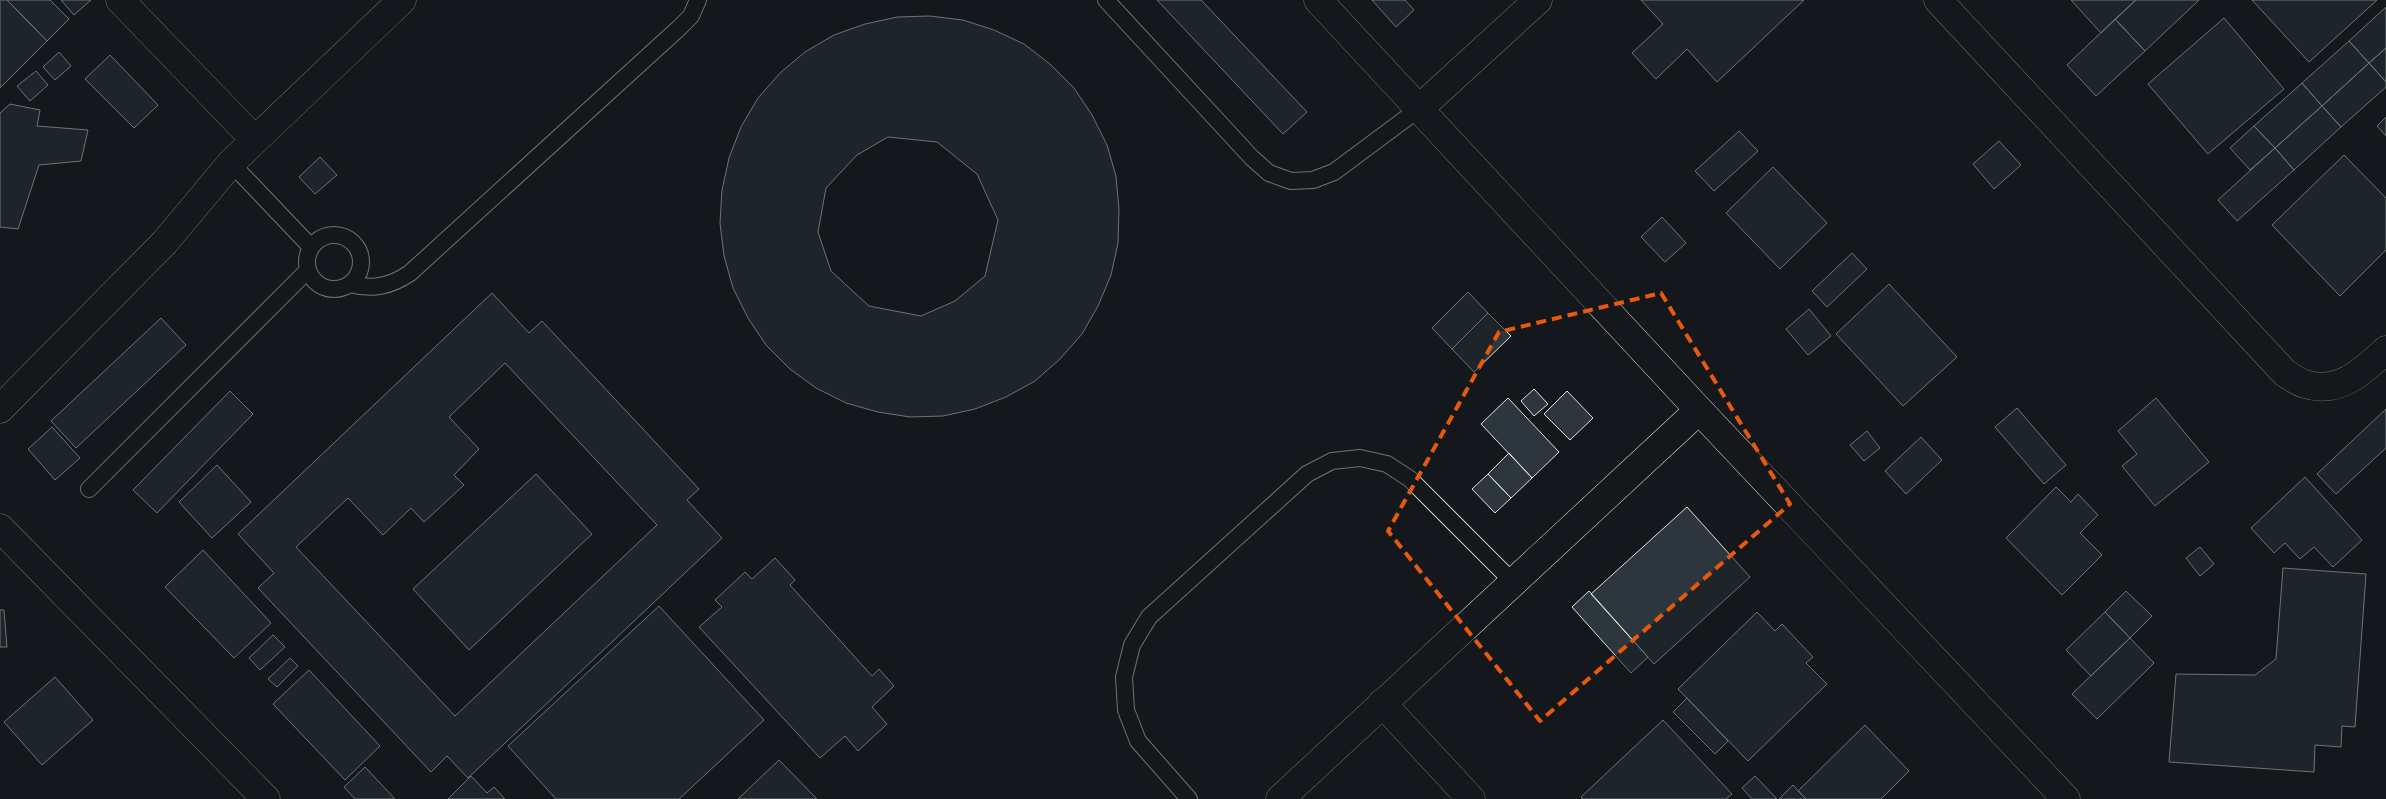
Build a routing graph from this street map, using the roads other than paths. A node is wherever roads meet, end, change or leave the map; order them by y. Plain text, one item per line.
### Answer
1 (120, 0) edge
2 (402, 0) edge
3 (698, 0) edge
4 (1106, 0) edge
5 (1318, 0) edge
6 (1538, 0) edge
7 (1938, 0) edge
8 (1420, 108) junction
9 (255, 140) junction
10 (232, 163) junction
11 (312, 246) junction
12 (308, 270) junction
13 (350, 284) junction
14 (2386, 350) edge
15 (0, 409) edge
16 (1698, 410) junction
17 (90, 489) dead end
18 (0, 528) edge
19 (1513, 582) junction
20 (1382, 703) junction
21 (266, 799) edge
22 (1189, 799) edge
23 (1280, 799) edge
24 (1471, 799) edge
25 (2066, 799) edge

1 - 9 street
2 - 9 street
3 - 13 lane
4 - 8 lane
5 - 8 street
6 - 8 street
7 - 14 street
8 - 16 street
9 - 10 street
10 - 11 lane
10 - 15 street
11 - 12 lane
11 - 13 lane
12 - 13 lane
12 - 17 lane
16 - 19 street
16 - 25 street
18 - 21 street
19 - 20 street
19 - 22 lane
20 - 23 street
20 - 24 street

